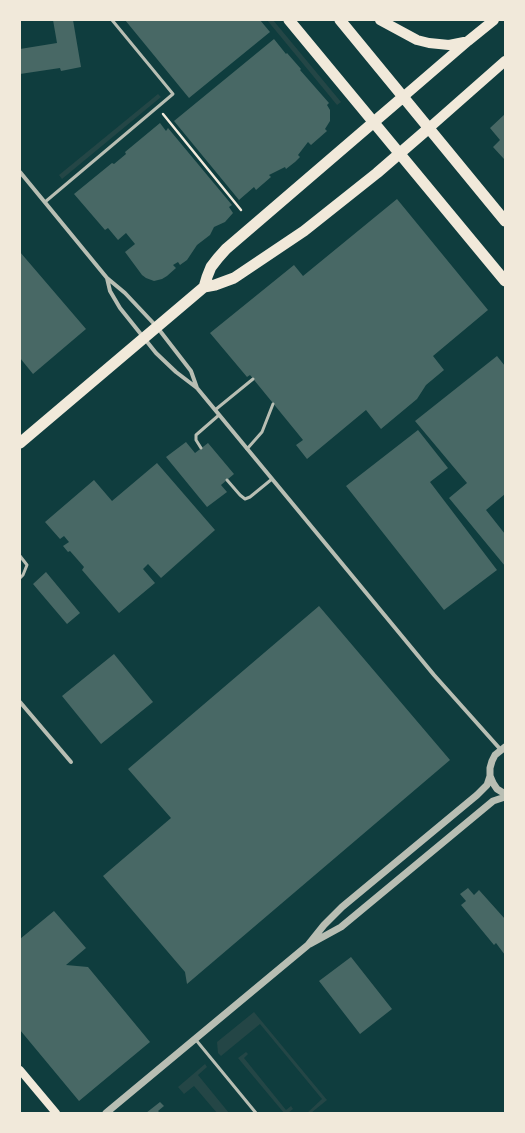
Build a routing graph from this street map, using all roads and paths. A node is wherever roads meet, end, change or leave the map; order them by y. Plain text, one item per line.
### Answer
1 (112, 20) edge
2 (289, 20) edge
3 (340, 20) edge
4 (380, 20) edge
5 (494, 20) edge
6 (468, 40) junction
7 (505, 61) edge
8 (403, 96) junction
9 (157, 108) junction
10 (373, 122) junction
11 (429, 128) junction
12 (400, 154) junction
13 (20, 172) edge
14 (45, 202) junction
15 (241, 210) dead end
16 (505, 221) edge
17 (107, 278) junction
18 (505, 281) edge
19 (204, 287) junction
20 (157, 327) junction
21 (144, 338) junction
22 (253, 379) dead end
23 (197, 388) junction
24 (273, 404) dead end
25 (215, 410) junction
26 (219, 415) junction
27 (20, 443) edge
28 (201, 448) dead end
29 (247, 449) junction
30 (272, 479) junction
31 (227, 480) dead end
32 (20, 556) edge
33 (20, 578) edge
34 (20, 702) edge
35 (503, 748) edge
36 (71, 762) dead end
37 (490, 776) junction
38 (505, 794) edge
39 (505, 797) edge
40 (308, 945) junction
41 (195, 1038) junction
42 (20, 1070) edge
43 (56, 1113) edge
44 (106, 1113) edge
45 (256, 1113) edge

1 - 9 lane
2 - 10 highway
3 - 8 highway
4 - 6 main road
5 - 6 main road
6 - 8 main road
7 - 11 main road
8 - 10 highway
8 - 11 highway
9 - 14 lane
9 - 15 path
10 - 12 highway
10 - 19 highway
11 - 12 highway
11 - 16 highway
12 - 18 highway
12 - 19 highway
13 - 14 street
14 - 17 street
17 - 20 street
17 - 21 street
19 - 20 highway
20 - 21 highway
20 - 23 street
21 - 23 street
21 - 27 highway
22 - 25 lane
23 - 25 street
24 - 29 lane
25 - 26 street
26 - 28 lane
26 - 29 street
29 - 30 street
30 - 31 lane
30 - 35 street
32 - 33 lane
34 - 36 street
35 - 37 street
37 - 38 street
37 - 40 street
39 - 40 street
40 - 41 street
41 - 44 street
41 - 45 lane
42 - 43 main road

